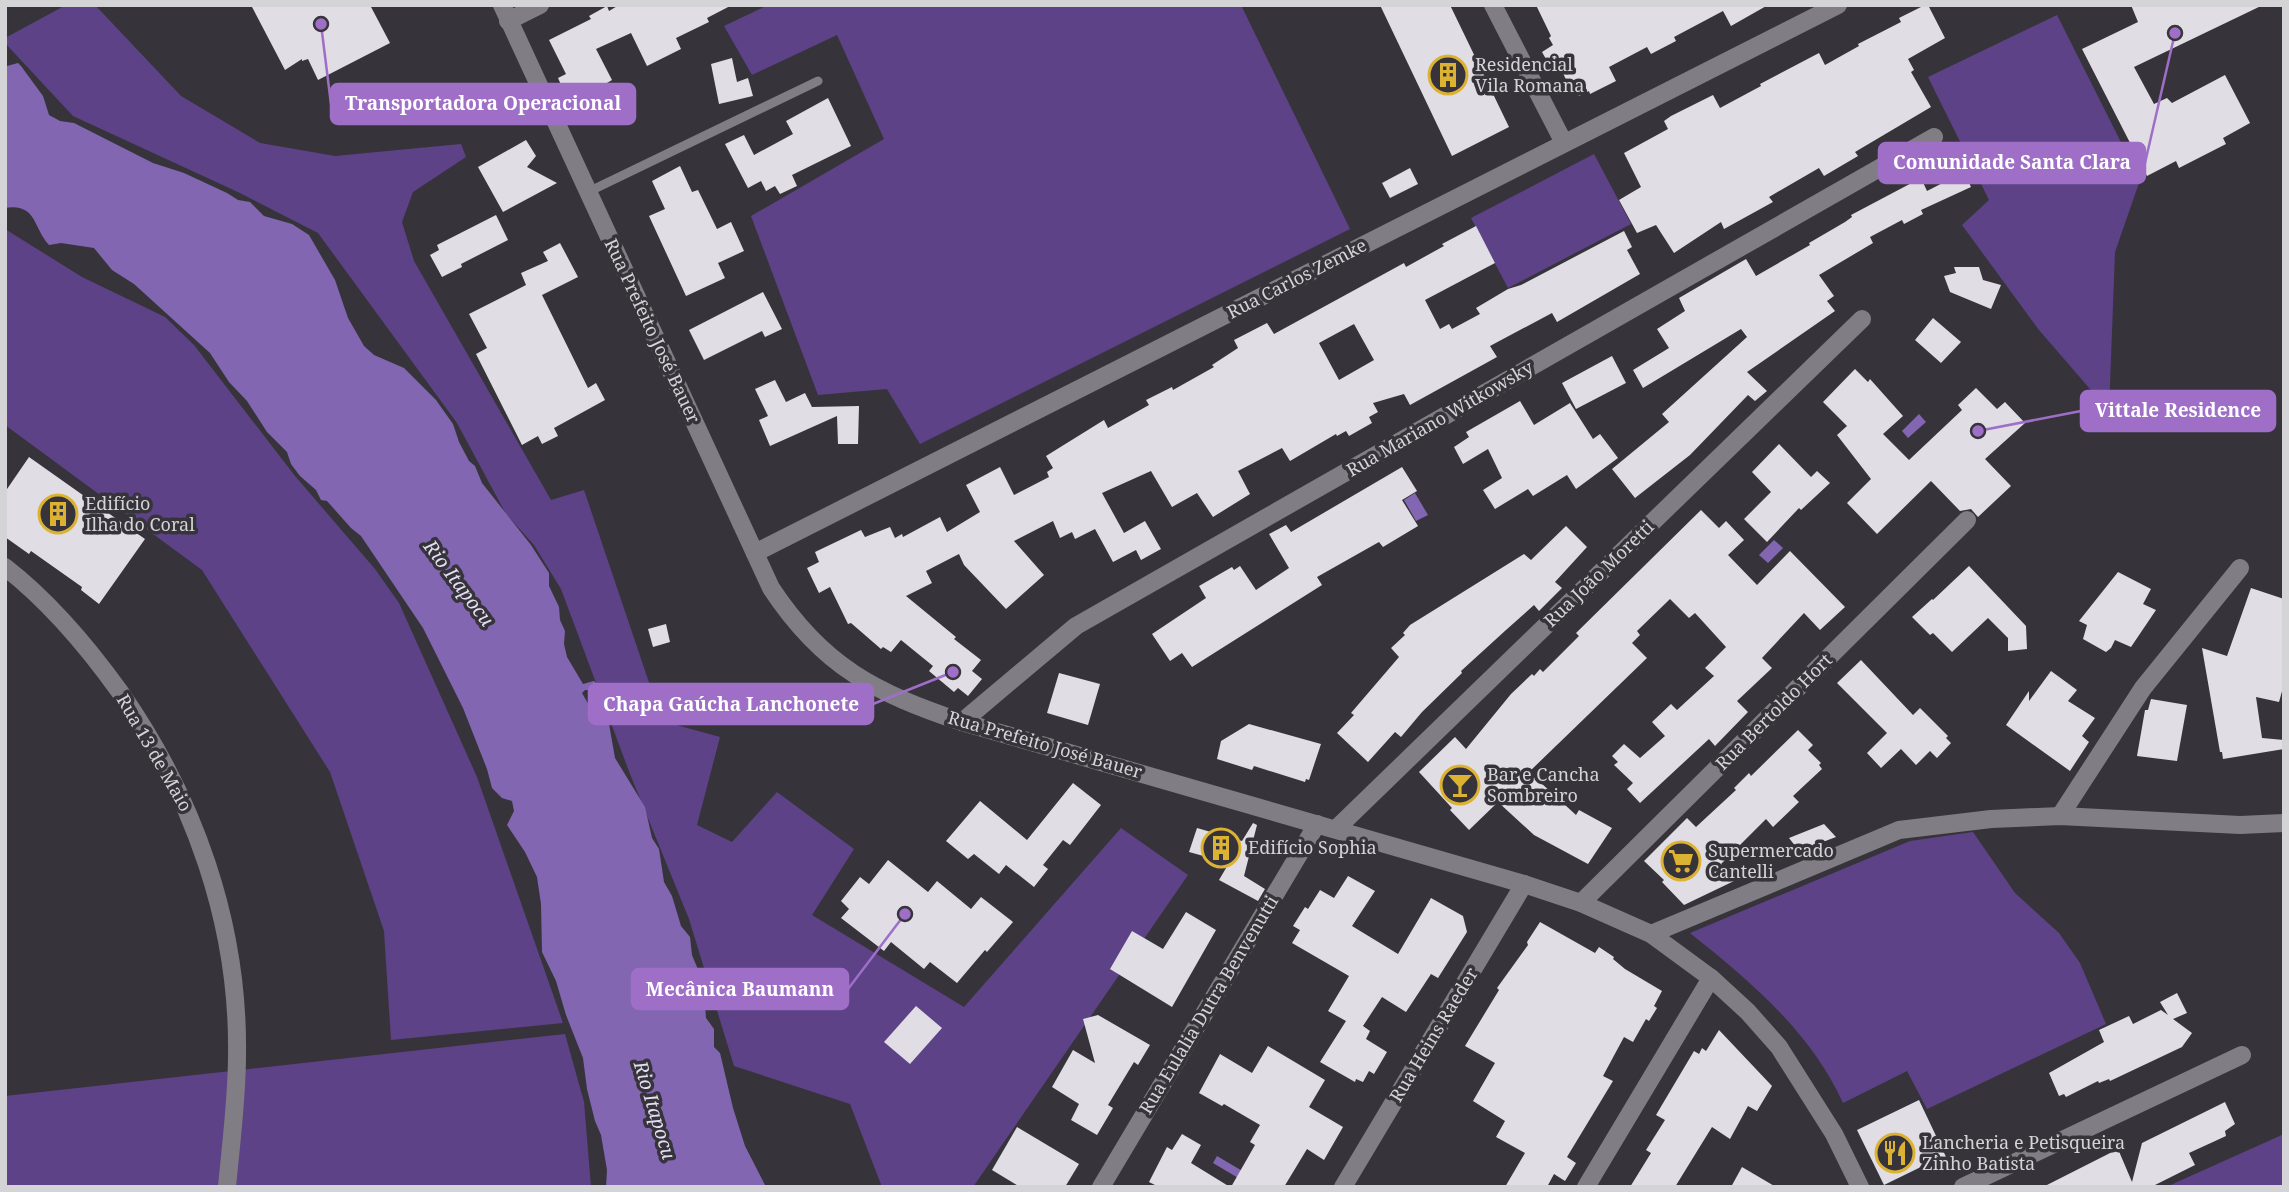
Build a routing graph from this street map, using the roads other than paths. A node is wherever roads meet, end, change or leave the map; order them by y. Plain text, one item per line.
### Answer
1 (540, 5) edge
2 (1493, 5) edge
3 (1838, 5) edge
4 (505, 13) edge
5 (818, 80) dead end
6 (1934, 137) dead end
7 (1564, 143) junction
8 (588, 192) junction
9 (1862, 319) dead end
10 (1967, 520) dead end
11 (755, 553) junction
12 (5, 567) edge
13 (2240, 568) dead end
14 (962, 722) junction
15 (2060, 816) junction
16 (2284, 823) edge
17 (1317, 824) junction
18 (1336, 829) junction
19 (1524, 884) junction
20 (1581, 903) junction
21 (1651, 934) junction
22 (1711, 978) junction
23 (2242, 1055) dead end
24 (227, 1187) edge
25 (1101, 1187) edge
26 (1343, 1187) edge
27 (1586, 1187) edge
28 (1860, 1187) edge
29 (1963, 1187) edge

1 - 4 street
2 - 7 street
3 - 7 street, Rua Carlos Zemke
4 - 8 street, Rua Prefeito José Bauer
5 - 8 lane
6 - 14 street, Rua Mariano Witkowsky
7 - 11 street, Rua Carlos Zemke
8 - 11 street, Rua Prefeito José Bauer
9 - 18 street, Rua João Moretti
10 - 20 street, Rua Bertoldo Hort
11 - 14 street, Rua Prefeito José Bauer
12 - 24 street, Rua 13 de Maio
13 - 15 street
14 - 17 street, Rua Prefeito José Bauer
15 - 16 street
15 - 21 street
17 - 18 street, Rua Prefeito José Bauer
17 - 25 street, Rua Eulalia Dutra Benvenutti
18 - 19 street, Rua Prefeito José Bauer
19 - 20 street, Rua Prefeito José Bauer
19 - 26 street, Rua Heins Raeder
20 - 21 street, Rua Prefeito José Bauer
21 - 22 street, Rua Prefeito José Bauer
22 - 27 street
22 - 28 street, Rua Prefeito José Bauer
23 - 29 street

